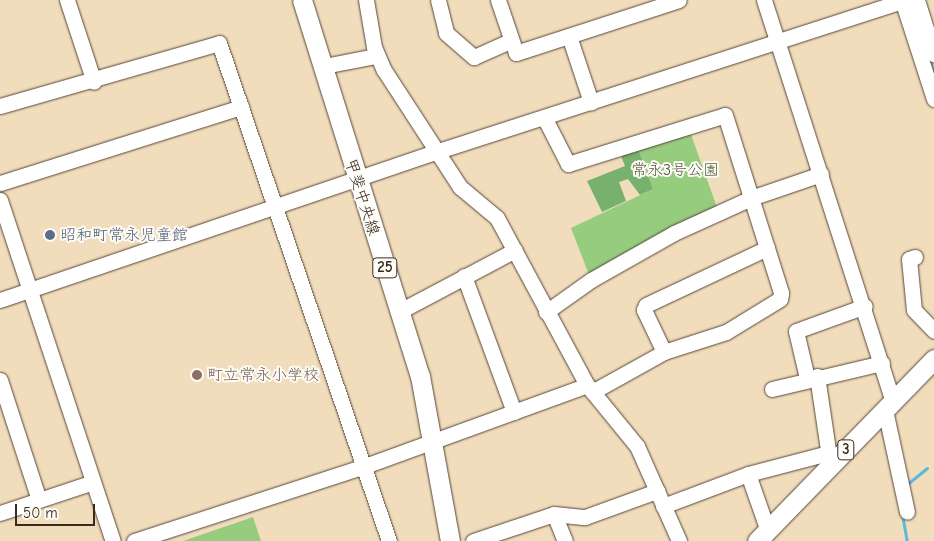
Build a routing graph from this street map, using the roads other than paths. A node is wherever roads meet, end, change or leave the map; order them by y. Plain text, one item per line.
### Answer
1 (67, 0) edge
2 (302, 0) edge
3 (366, 0) edge
4 (438, 0) edge
5 (498, 0) edge
6 (678, 0) edge
7 (764, 0) edge
8 (907, 0) edge
9 (570, 36) junction
10 (510, 41) junction
11 (778, 42) junction
12 (934, 54) edge
13 (376, 56) junction
14 (324, 66) junction
15 (94, 82) junction
16 (934, 99) edge
17 (591, 102) junction
18 (0, 106) edge
19 (241, 108) junction
20 (544, 117) junction
21 (438, 151) junction
22 (821, 174) junction
23 (0, 182) edge
24 (356, 182) junction
25 (751, 198) junction
26 (0, 200) edge
27 (277, 209) junction
28 (5, 230) edge
29 (767, 248) junction
30 (515, 250) junction
31 (915, 257) dead end
32 (464, 276) junction
33 (30, 290) junction
34 (0, 300) edge
35 (865, 306) junction
36 (400, 311) junction
37 (546, 312) junction
38 (934, 331) edge
39 (664, 352) junction
40 (934, 359) edge
41 (882, 363) junction
42 (812, 377) junction
43 (0, 380) edge
44 (589, 389) junction
45 (772, 389) dead end
46 (889, 405) junction
47 (514, 412) junction
48 (435, 442) junction
49 (829, 460) junction
50 (365, 466) junction
51 (748, 474) junction
52 (93, 482) junction
53 (656, 491) junction
54 (39, 500) junction
55 (664, 506) junction
56 (907, 512) dead end
57 (0, 513) edge
58 (554, 514) junction
59 (768, 535) edge
60 (113, 541) edge
61 (134, 541) edge
62 (390, 541) edge
63 (450, 541) edge
64 (473, 541) edge
65 (565, 541) edge
66 (679, 541) edge

1 - 15 street
2 - 14 main road, 甲斐中央線 / 25
3 - 13 street
4 - 10 street
5 - 10 street
6 - 9 street
7 - 11 street
8 - 11 street
8 - 12 street
8 - 16 street
9 - 10 street
9 - 17 street
11 - 17 street
11 - 22 street
13 - 14 street
13 - 21 street
14 - 24 main road, 甲斐中央線 / 25
15 - 18 street
15 - 19 street
17 - 20 street
19 - 23 street
19 - 27 street
20 - 21 street
20 - 25 street
21 - 24 street
21 - 30 street
22 - 25 street
22 - 35 street
24 - 27 street
24 - 36 main road, 甲斐中央線 / 25
25 - 29 street
25 - 37 street
26 - 28 street
27 - 33 street
27 - 50 street
28 - 33 street
29 - 39 street
29 - 39 street
30 - 32 street
30 - 37 street
31 - 38 street
32 - 36 street
32 - 47 street
33 - 34 street
33 - 52 street
35 - 41 street
35 - 42 street
36 - 48 main road, 甲斐中央線 / 25
37 - 44 street
39 - 44 street
40 - 46 main road, 3
41 - 42 street
41 - 46 street
42 - 45 street
42 - 49 street
43 - 54 street
44 - 47 street
44 - 53 street
46 - 49 main road, 3
46 - 56 street
47 - 48 street
48 - 50 street
48 - 63 main road, 甲斐中央線 / 25
49 - 51 street
49 - 59 main road, 3
50 - 61 street
50 - 62 street
51 - 55 street
51 - 59 street
52 - 54 street
52 - 60 street
53 - 55 street
53 - 58 street
54 - 57 street
55 - 66 street
58 - 64 street
58 - 65 street

